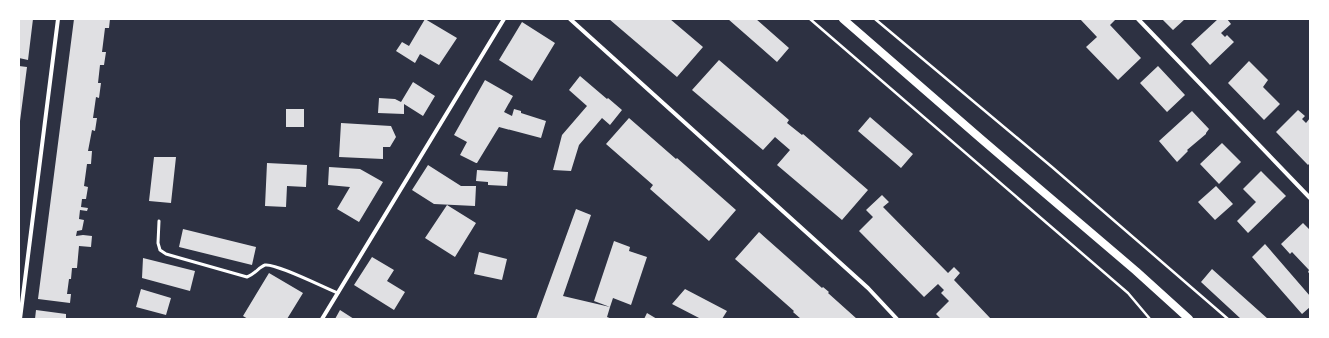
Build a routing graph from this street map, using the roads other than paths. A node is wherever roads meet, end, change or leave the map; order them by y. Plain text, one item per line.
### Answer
1 (58, 19) edge
2 (504, 19) edge
3 (570, 19) edge
4 (843, 19) edge
5 (1138, 19) edge
6 (1310, 198) edge
7 (159, 221) dead end
8 (338, 293) junction
9 (20, 319) edge
10 (322, 319) edge
11 (897, 319) edge
12 (1189, 319) edge

1 - 9 street
2 - 8 street
3 - 11 street
4 - 12 main road
5 - 6 street
7 - 8 lane
8 - 10 street

